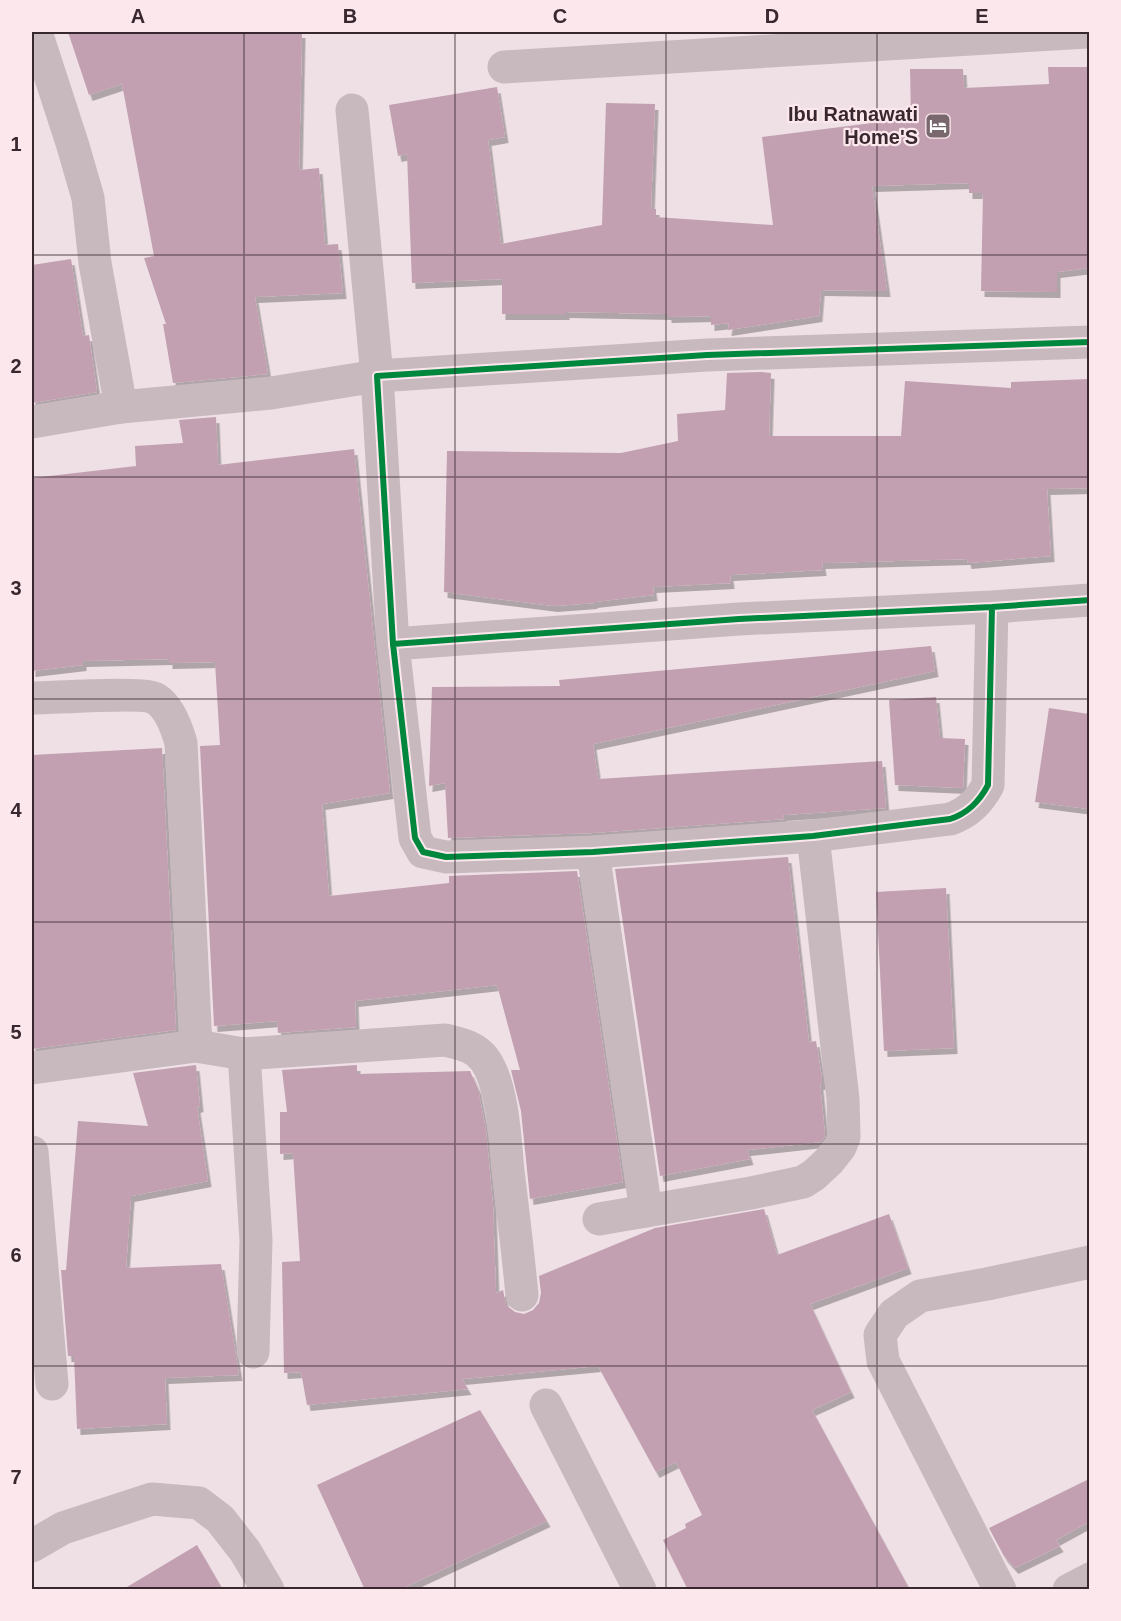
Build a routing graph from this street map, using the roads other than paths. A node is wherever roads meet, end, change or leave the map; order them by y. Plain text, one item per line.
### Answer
1 (36, 32) edge
2 (1087, 32) edge
3 (504, 67) dead end
4 (352, 110) dead end
5 (1089, 342) edge
6 (377, 376) junction
7 (121, 407) junction
8 (32, 422) edge
9 (1089, 600) edge
10 (992, 607) junction
11 (393, 644) junction
12 (32, 698) edge
13 (813, 836) junction
14 (593, 852) junction
15 (196, 1046) junction
16 (244, 1054) junction
17 (32, 1068) edge
18 (32, 1152) edge
19 (646, 1211) junction
20 (599, 1219) dead end
21 (1089, 1262) edge
22 (522, 1294) dead end
23 (253, 1352) dead end
24 (52, 1384) dead end
25 (546, 1405) dead end
26 (32, 1546) edge
27 (1089, 1579) edge
28 (268, 1590) edge
29 (640, 1590) edge
30 (1000, 1590) edge
31 (1069, 1590) edge

1 - 7 street
2 - 3 street
4 - 6 street
5 - 6 street
6 - 7 street
6 - 11 street
7 - 8 street
9 - 10 street
10 - 11 street
10 - 13 street
11 - 14 street
12 - 15 street
13 - 14 street
13 - 19 street
14 - 19 street
15 - 16 street
15 - 17 street
16 - 22 street
16 - 23 street
18 - 24 street
19 - 20 street
21 - 30 street
25 - 29 street
26 - 28 street
27 - 31 street

